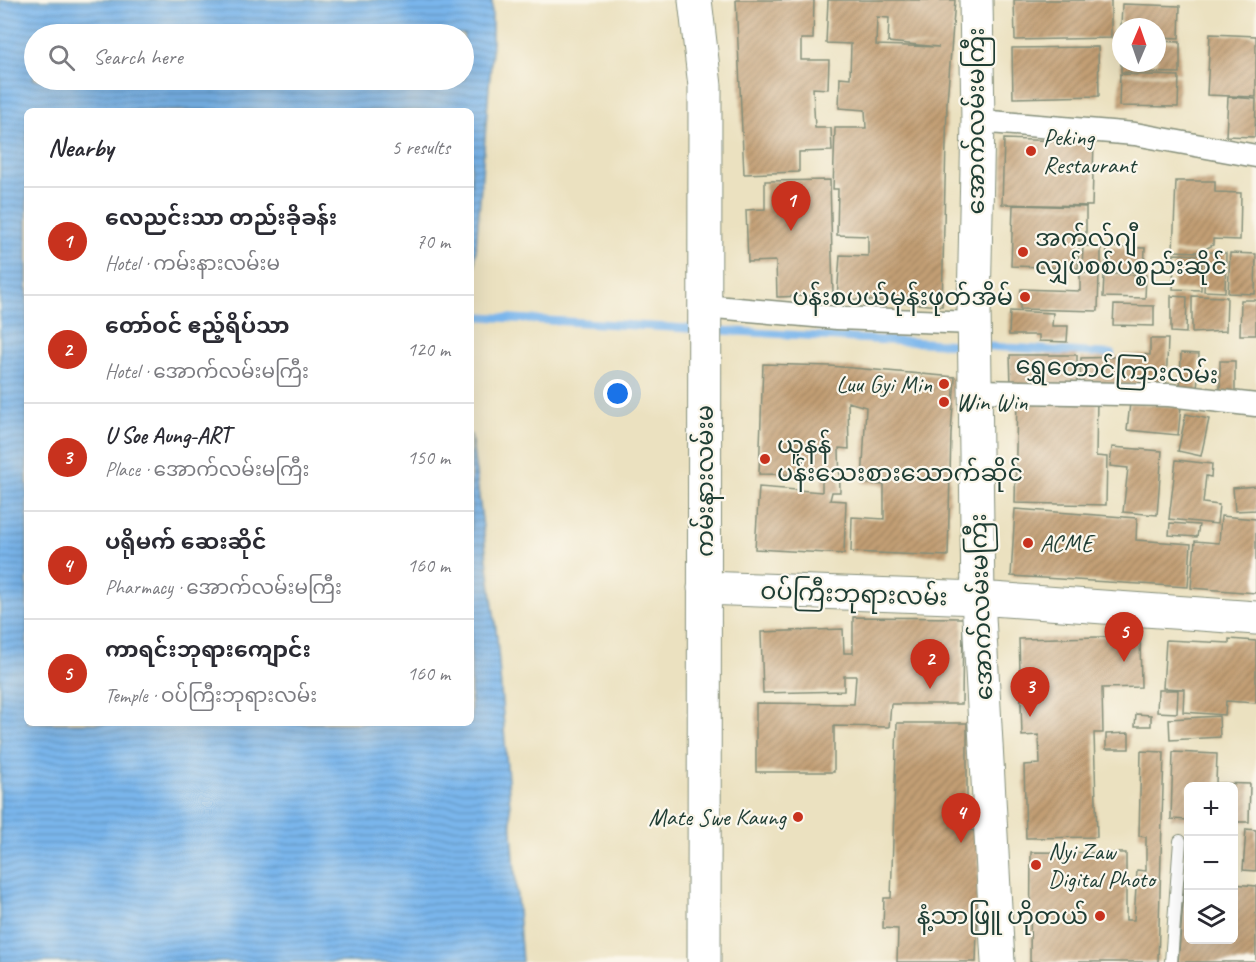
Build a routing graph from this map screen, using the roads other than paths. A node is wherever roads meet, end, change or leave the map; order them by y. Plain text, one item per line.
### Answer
1 (695, 0) edge
2 (976, 0) edge
3 (978, 121) junction
4 (1256, 156) edge
5 (704, 306) junction
6 (974, 323) junction
7 (976, 391) junction
8 (1256, 405) edge
9 (704, 588) junction
10 (978, 598) junction
11 (1256, 618) edge
12 (1180, 841) dead end
13 (704, 962) edge
14 (998, 962) edge
15 (1171, 962) edge

1 - 5 main road, ကမ်းနားလမ်းမ
2 - 3 main road, အောက်လမ်းမကြီး
3 - 4 street
3 - 6 main road, အောက်လမ်းမကြီး
5 - 6 street
5 - 9 main road, ကမ်းနားလမ်းမ
6 - 7 main road, အောက်လမ်းမကြီး
7 - 8 street, ရွှေတောင်ကြားလမ်း
7 - 10 main road, အောက်လမ်းမကြီး
9 - 10 main road, ဝပ်ကြီးဘုရားလမ်း
9 - 13 main road, ကမ်းနားလမ်းမ
10 - 11 main road, ဝပ်ကြီးဘုရားလမ်း
10 - 14 main road, အောက်လမ်းမကြီး
12 - 15 lane

